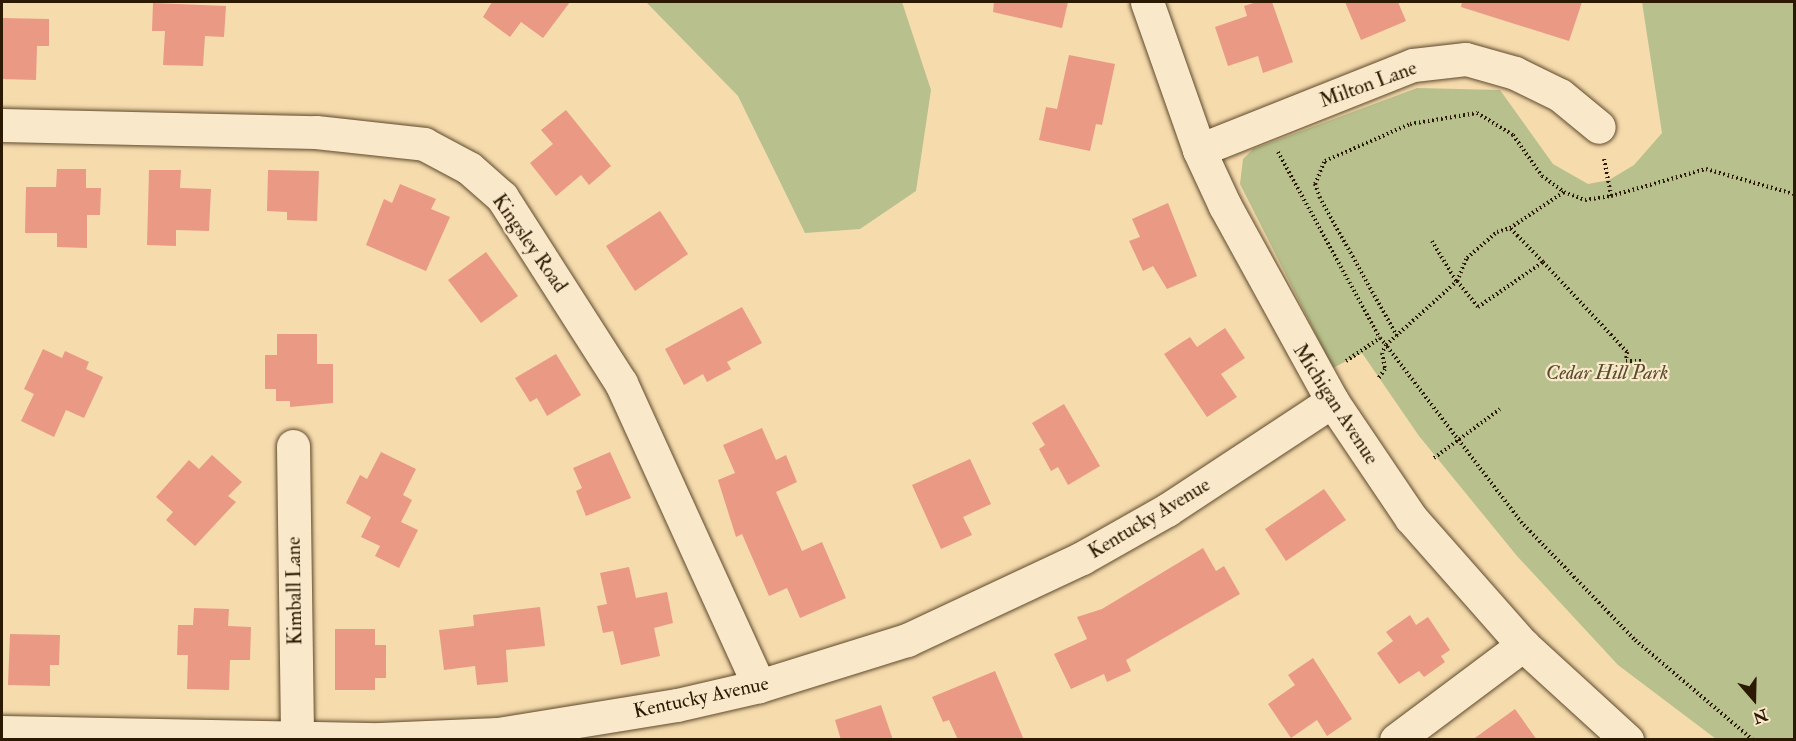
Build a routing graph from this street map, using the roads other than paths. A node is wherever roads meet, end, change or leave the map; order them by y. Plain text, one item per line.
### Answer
1 (1147, 2) edge
2 (2, 125) edge
3 (1599, 127) road end
4 (1199, 150) junction
5 (1324, 389) junction
6 (292, 446) dead end
7 (1523, 645) junction
8 (759, 686) junction
9 (2, 732) edge
10 (297, 736) junction
11 (1396, 740) edge
12 (1627, 740) edge

1 - 4 street, Michigan Avenue
2 - 8 street, Kingsley Road
3 - 4 street, Milton Lane
4 - 5 street, Michigan Avenue
5 - 7 street, Michigan Avenue
5 - 8 street, Kentucky Avenue
6 - 10 street, Kimball Lane
7 - 11 street
7 - 12 street, Michigan Avenue
8 - 10 street, Kentucky Avenue
9 - 10 street, Kentucky Avenue

